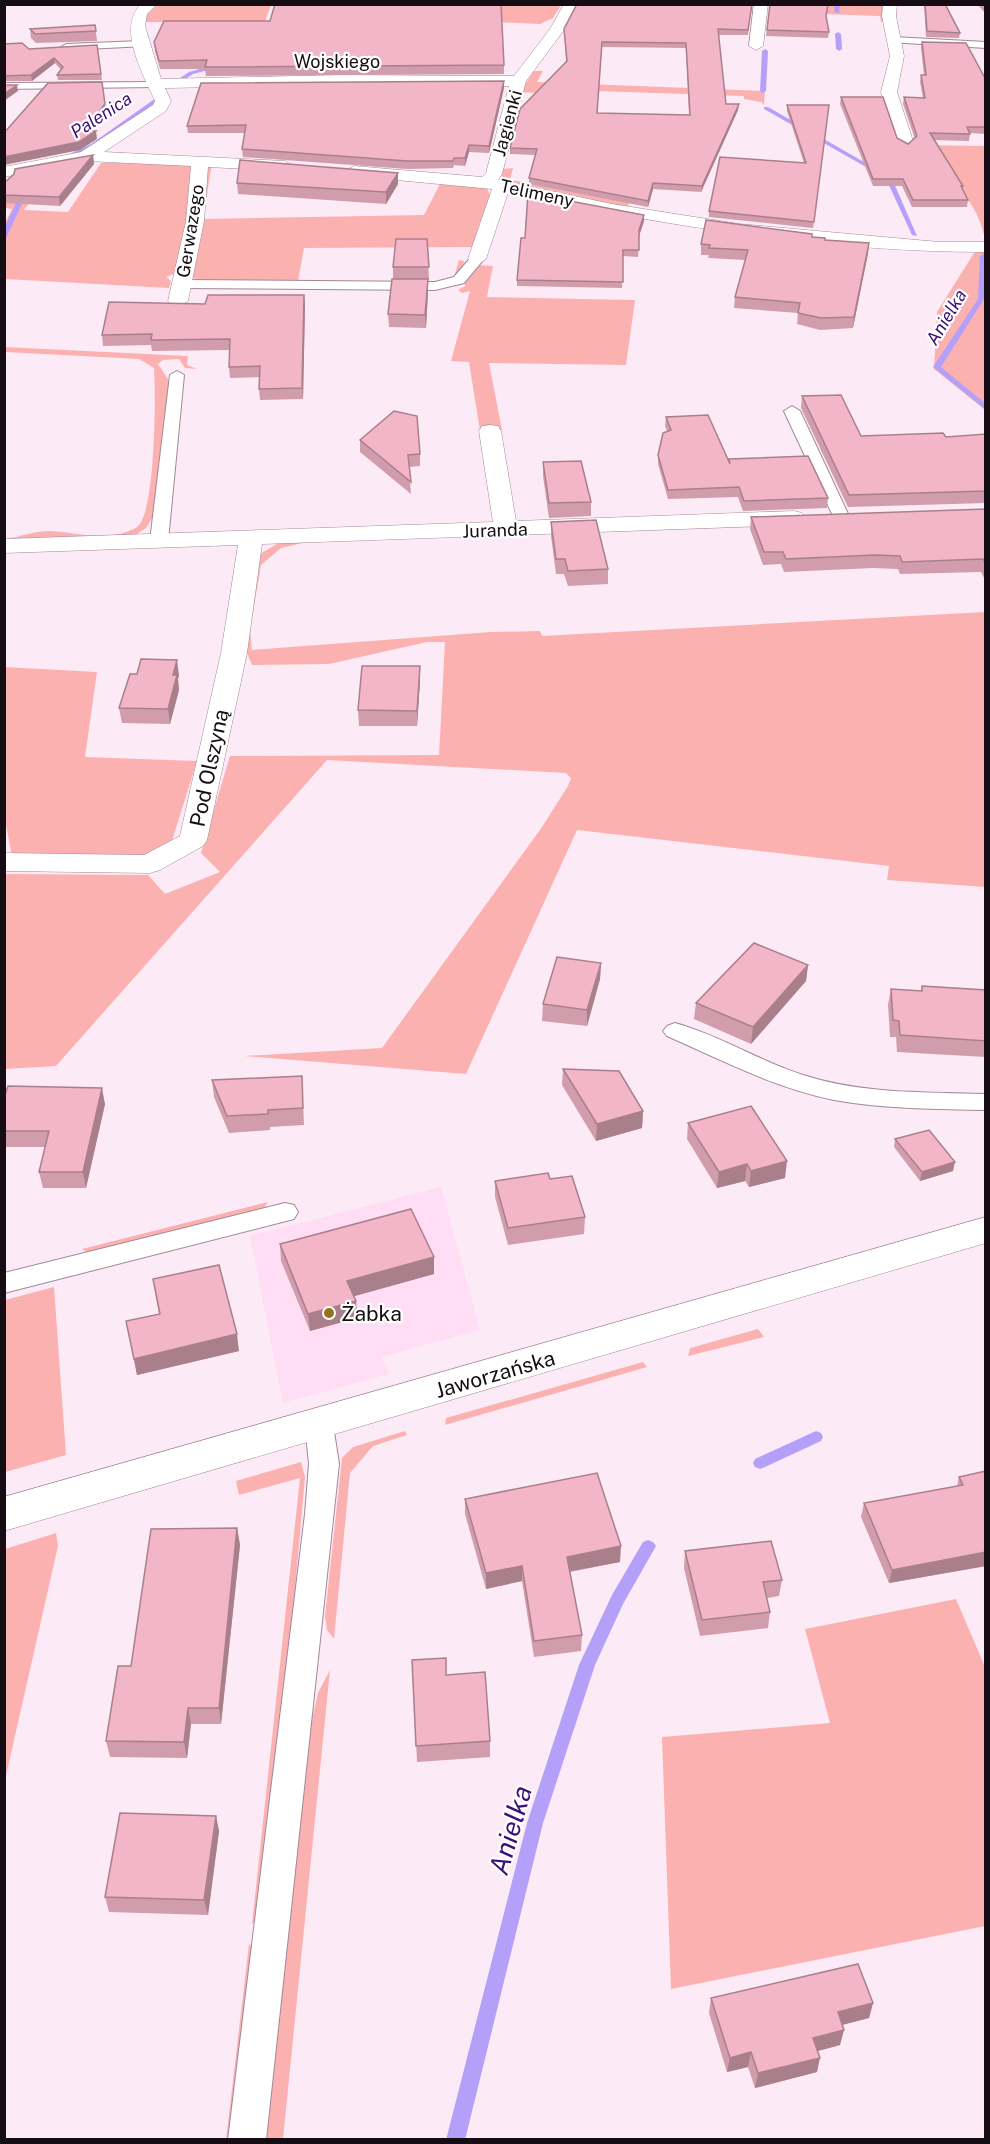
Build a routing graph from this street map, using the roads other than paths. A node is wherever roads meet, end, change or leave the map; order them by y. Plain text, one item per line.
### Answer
1 (150, 4) edge
2 (571, 4) edge
3 (761, 4) edge
4 (890, 4) edge
5 (893, 40) junction
6 (142, 44) junction
7 (986, 45) edge
8 (756, 46) dead end
9 (53, 48) edge
10 (518, 81) junction
11 (155, 84) junction
12 (4, 86) edge
13 (906, 144) edge
14 (86, 156) junction
15 (200, 161) junction
16 (305, 167) edge
17 (339, 170) edge
18 (6, 177) edge
19 (494, 184) junction
20 (986, 247) edge
21 (477, 259) joint
22 (180, 292) joint
23 (177, 375) dead end
24 (792, 411) dead end
25 (490, 431) dead end
26 (852, 516) joint
27 (506, 530) junction
28 (250, 539) junction
29 (159, 541) junction
30 (4, 546) edge
31 (4, 862) edge
32 (675, 1031) dead end
33 (986, 1102) edge
34 (285, 1212) dead end
35 (986, 1230) edge
36 (4, 1283) edge
37 (319, 1425) junction
38 (4, 1514) edge
39 (248, 2139) edge

1 - 6 street
2 - 10 street, Jagienki
3 - 8 street
4 - 5 street
5 - 7 lane
5 - 13 street
6 - 9 lane
6 - 11 street
10 - 11 street, Wojskiego
10 - 19 street, Jagienki
11 - 12 lane
11 - 14 street
14 - 15 street
14 - 18 street
15 - 16 street
15 - 22 street, Gerwazego
17 - 19 street, Telimeny
19 - 20 street, Telimeny
19 - 21 street, Jagienki
21 - 22 lane
23 - 29 lane
24 - 26 lane
25 - 27 street
26 - 27 street, Juranda
27 - 28 street, Juranda
28 - 29 street, Juranda
28 - 31 street, Pod Olszyną
29 - 30 street, Juranda
32 - 33 lane
34 - 36 lane
35 - 37 street, Jaworzańska
37 - 38 street, Jaworzańska
37 - 39 lane

